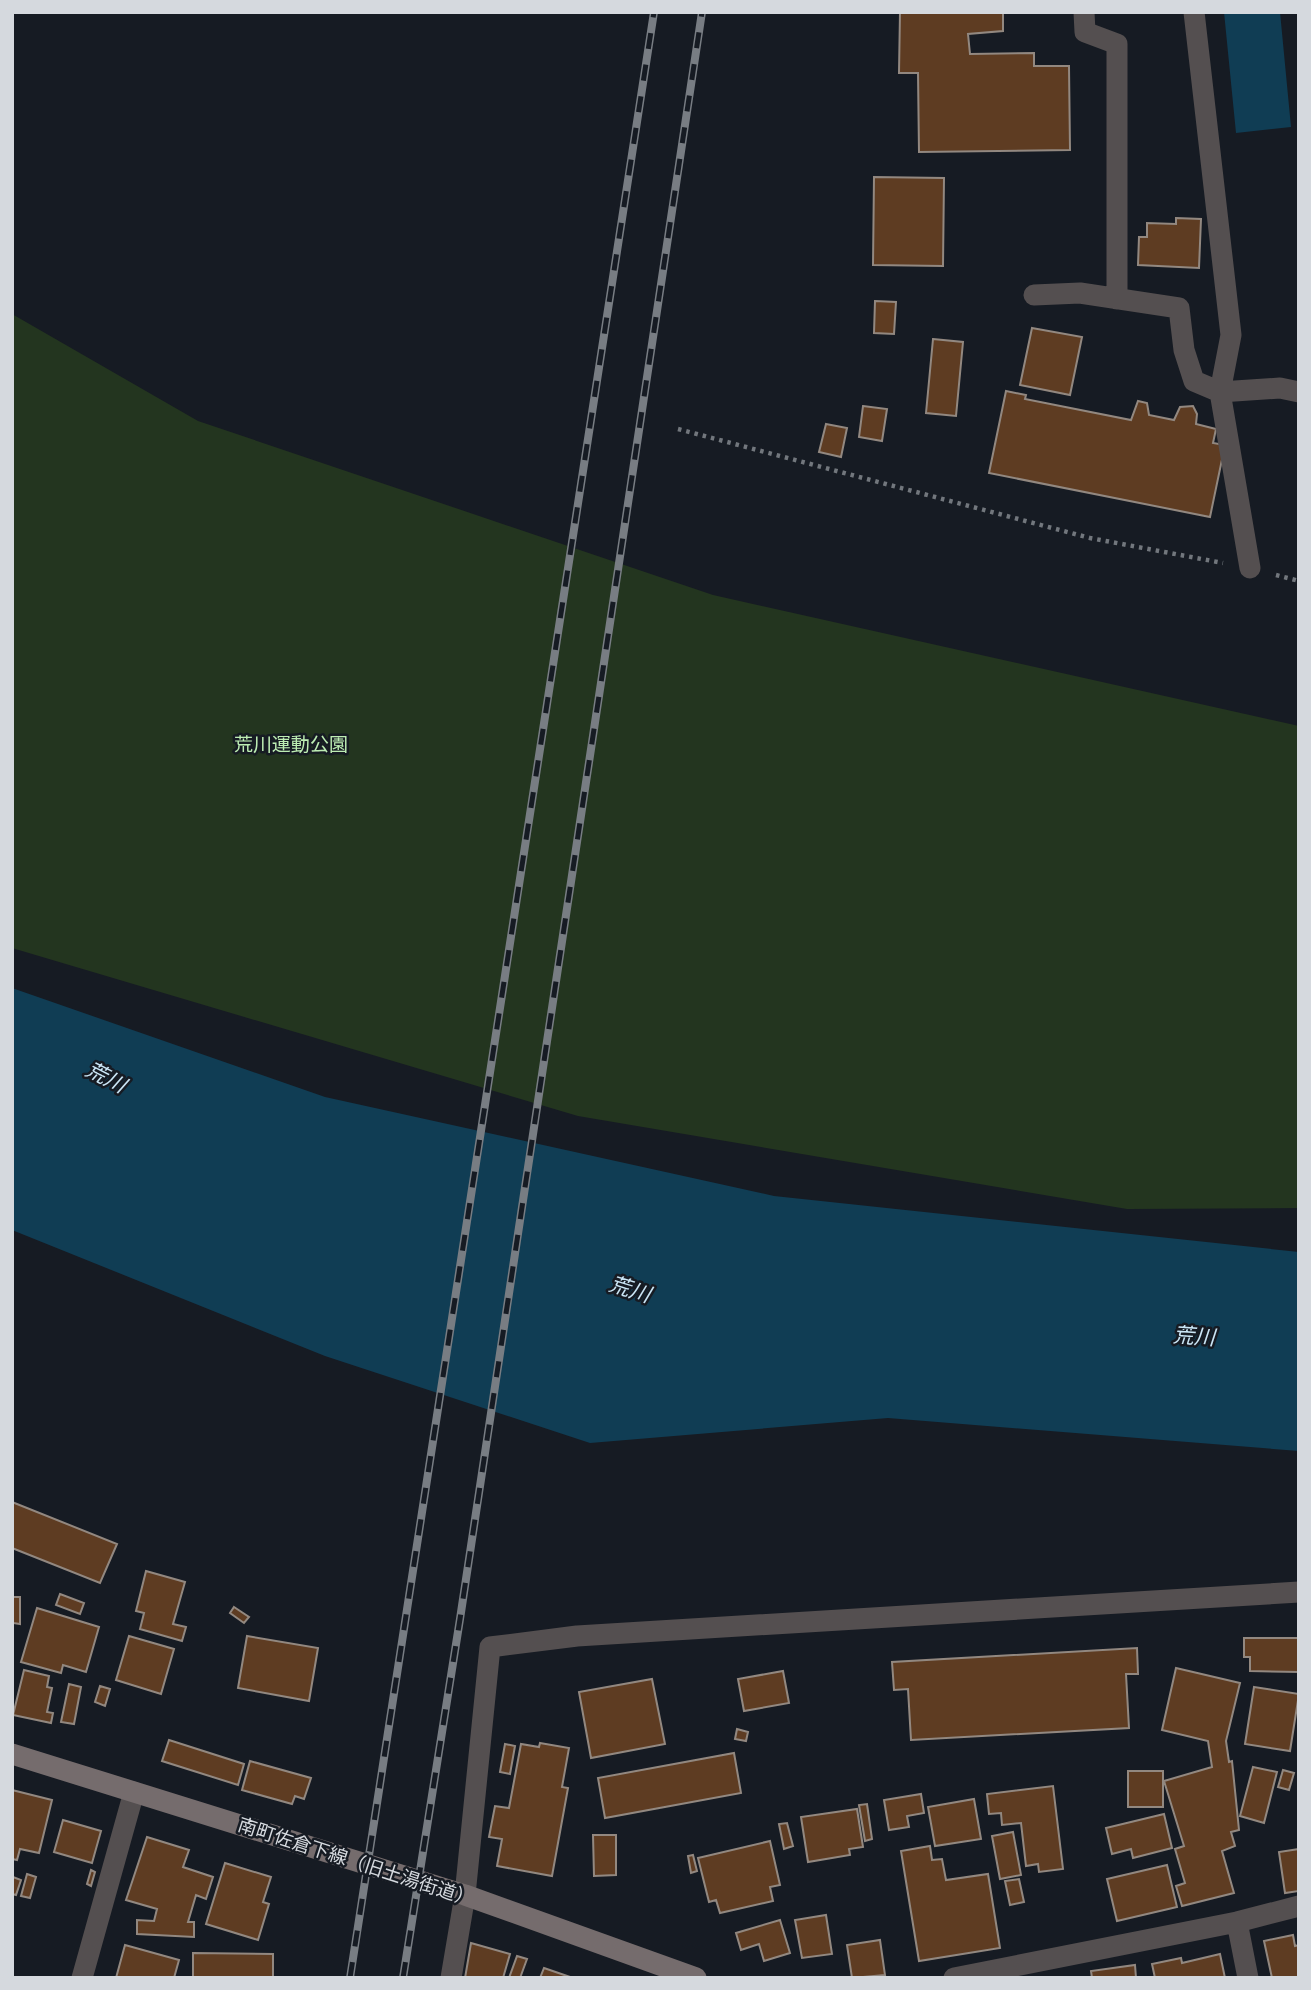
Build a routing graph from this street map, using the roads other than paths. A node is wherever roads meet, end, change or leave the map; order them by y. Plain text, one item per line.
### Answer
1 (1084, 12) edge
2 (1195, 12) edge
3 (1034, 295) dead end
4 (1117, 299) junction
5 (1220, 392) junction
6 (1299, 392) edge
7 (1250, 568) road end
8 (1299, 1592) edge
9 (12, 1755) edge
10 (134, 1792) junction
11 (465, 1895) junction
12 (1299, 1906) edge
13 (1237, 1922) junction
14 (82, 1978) edge
15 (451, 1978) edge
16 (696, 1978) edge
17 (954, 1978) edge
18 (1248, 1978) edge

1 - 4 street
2 - 5 street
3 - 4 street
4 - 5 street
5 - 6 street
5 - 7 street
8 - 11 street
9 - 10 street, 南町佐倉下線（旧土湯街道）
10 - 11 street, 南町佐倉下線（旧土湯街道）
10 - 14 street
11 - 15 street
11 - 16 street, 南町佐倉下線（旧土湯街道）
12 - 13 street
13 - 17 street
13 - 18 street

